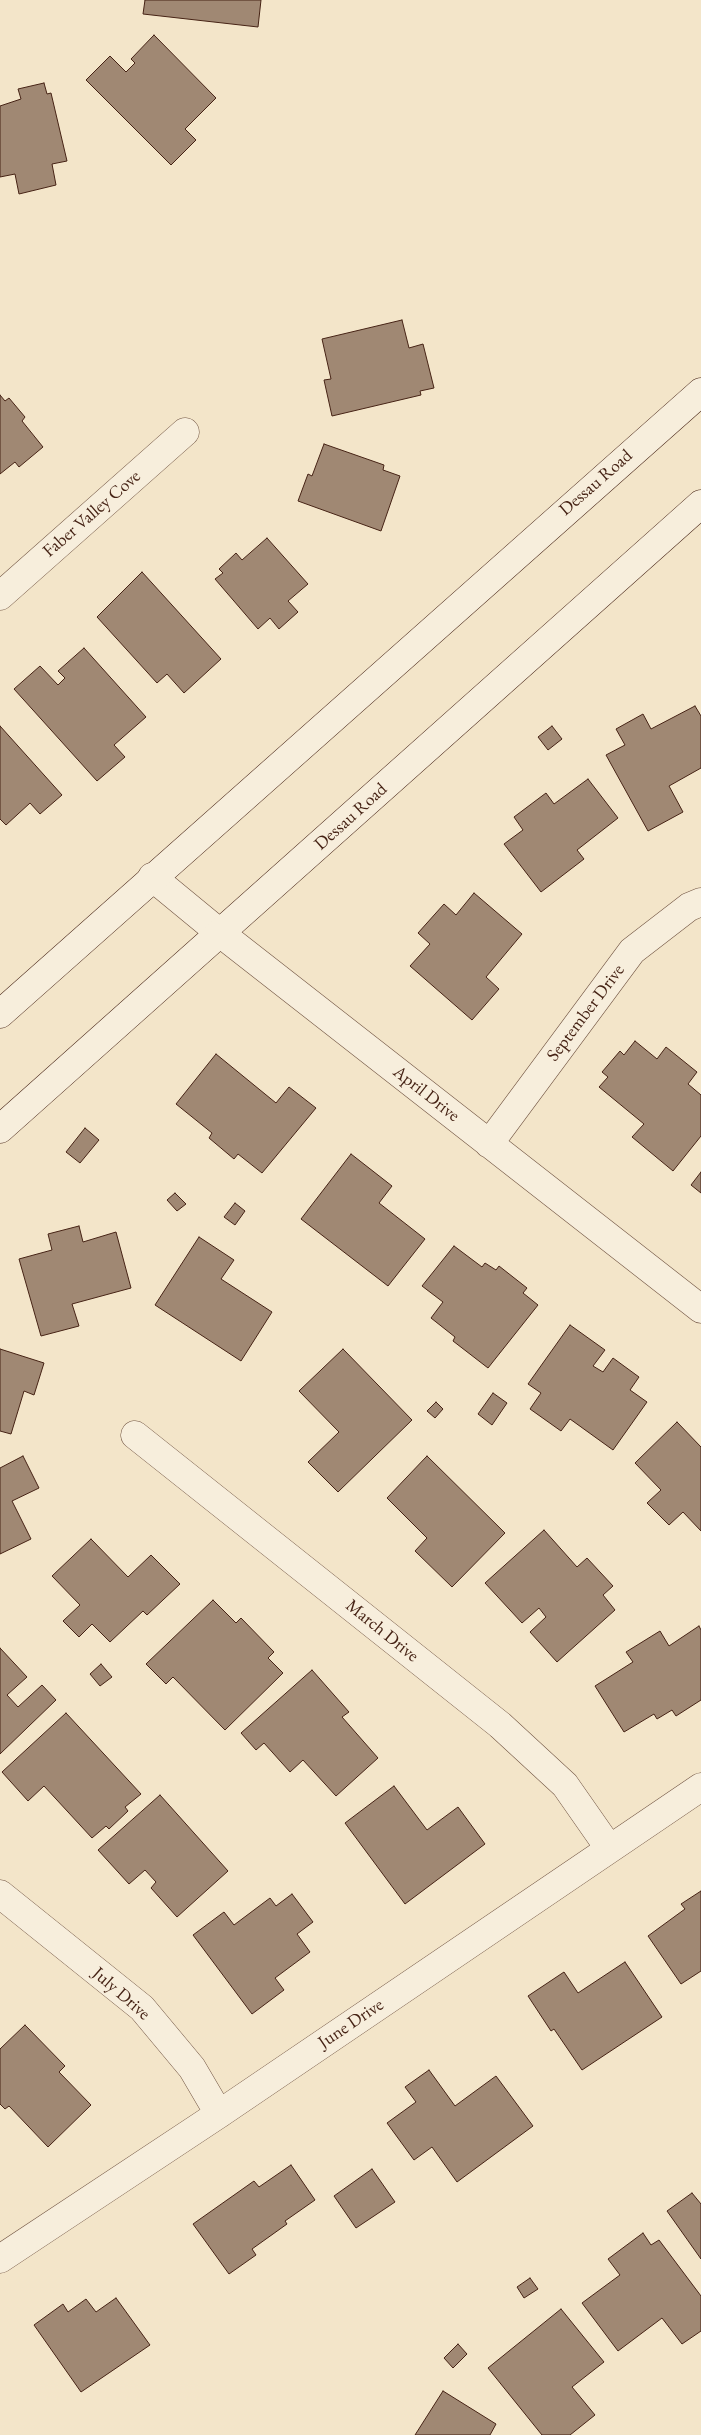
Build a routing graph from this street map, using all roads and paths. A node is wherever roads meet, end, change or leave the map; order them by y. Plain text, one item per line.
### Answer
1 (701, 392) edge
2 (185, 432) dead end
3 (701, 504) edge
4 (0, 596) edge
5 (152, 877) junction
6 (701, 902) edge
7 (220, 933) junction
8 (0, 1014) edge
9 (0, 1129) edge
10 (489, 1144) junction
11 (701, 1310) edge
12 (135, 1434) dead end
13 (701, 1787) edge
14 (609, 1848) junction
15 (0, 1894) edge
16 (219, 2114) junction
17 (0, 2259) edge

1 - 5 street, Dessau Road
2 - 4 street, Faber Valley Cove
3 - 7 street, Dessau Road
5 - 7 street, April Drive
5 - 8 street, Dessau Road
6 - 10 street, September Drive
7 - 9 street, Dessau Road
7 - 10 street, April Drive
10 - 11 street, April Drive
12 - 14 street, March Drive
13 - 14 street, June Drive
14 - 16 street, June Drive
15 - 16 street, July Drive
16 - 17 street, June Drive

